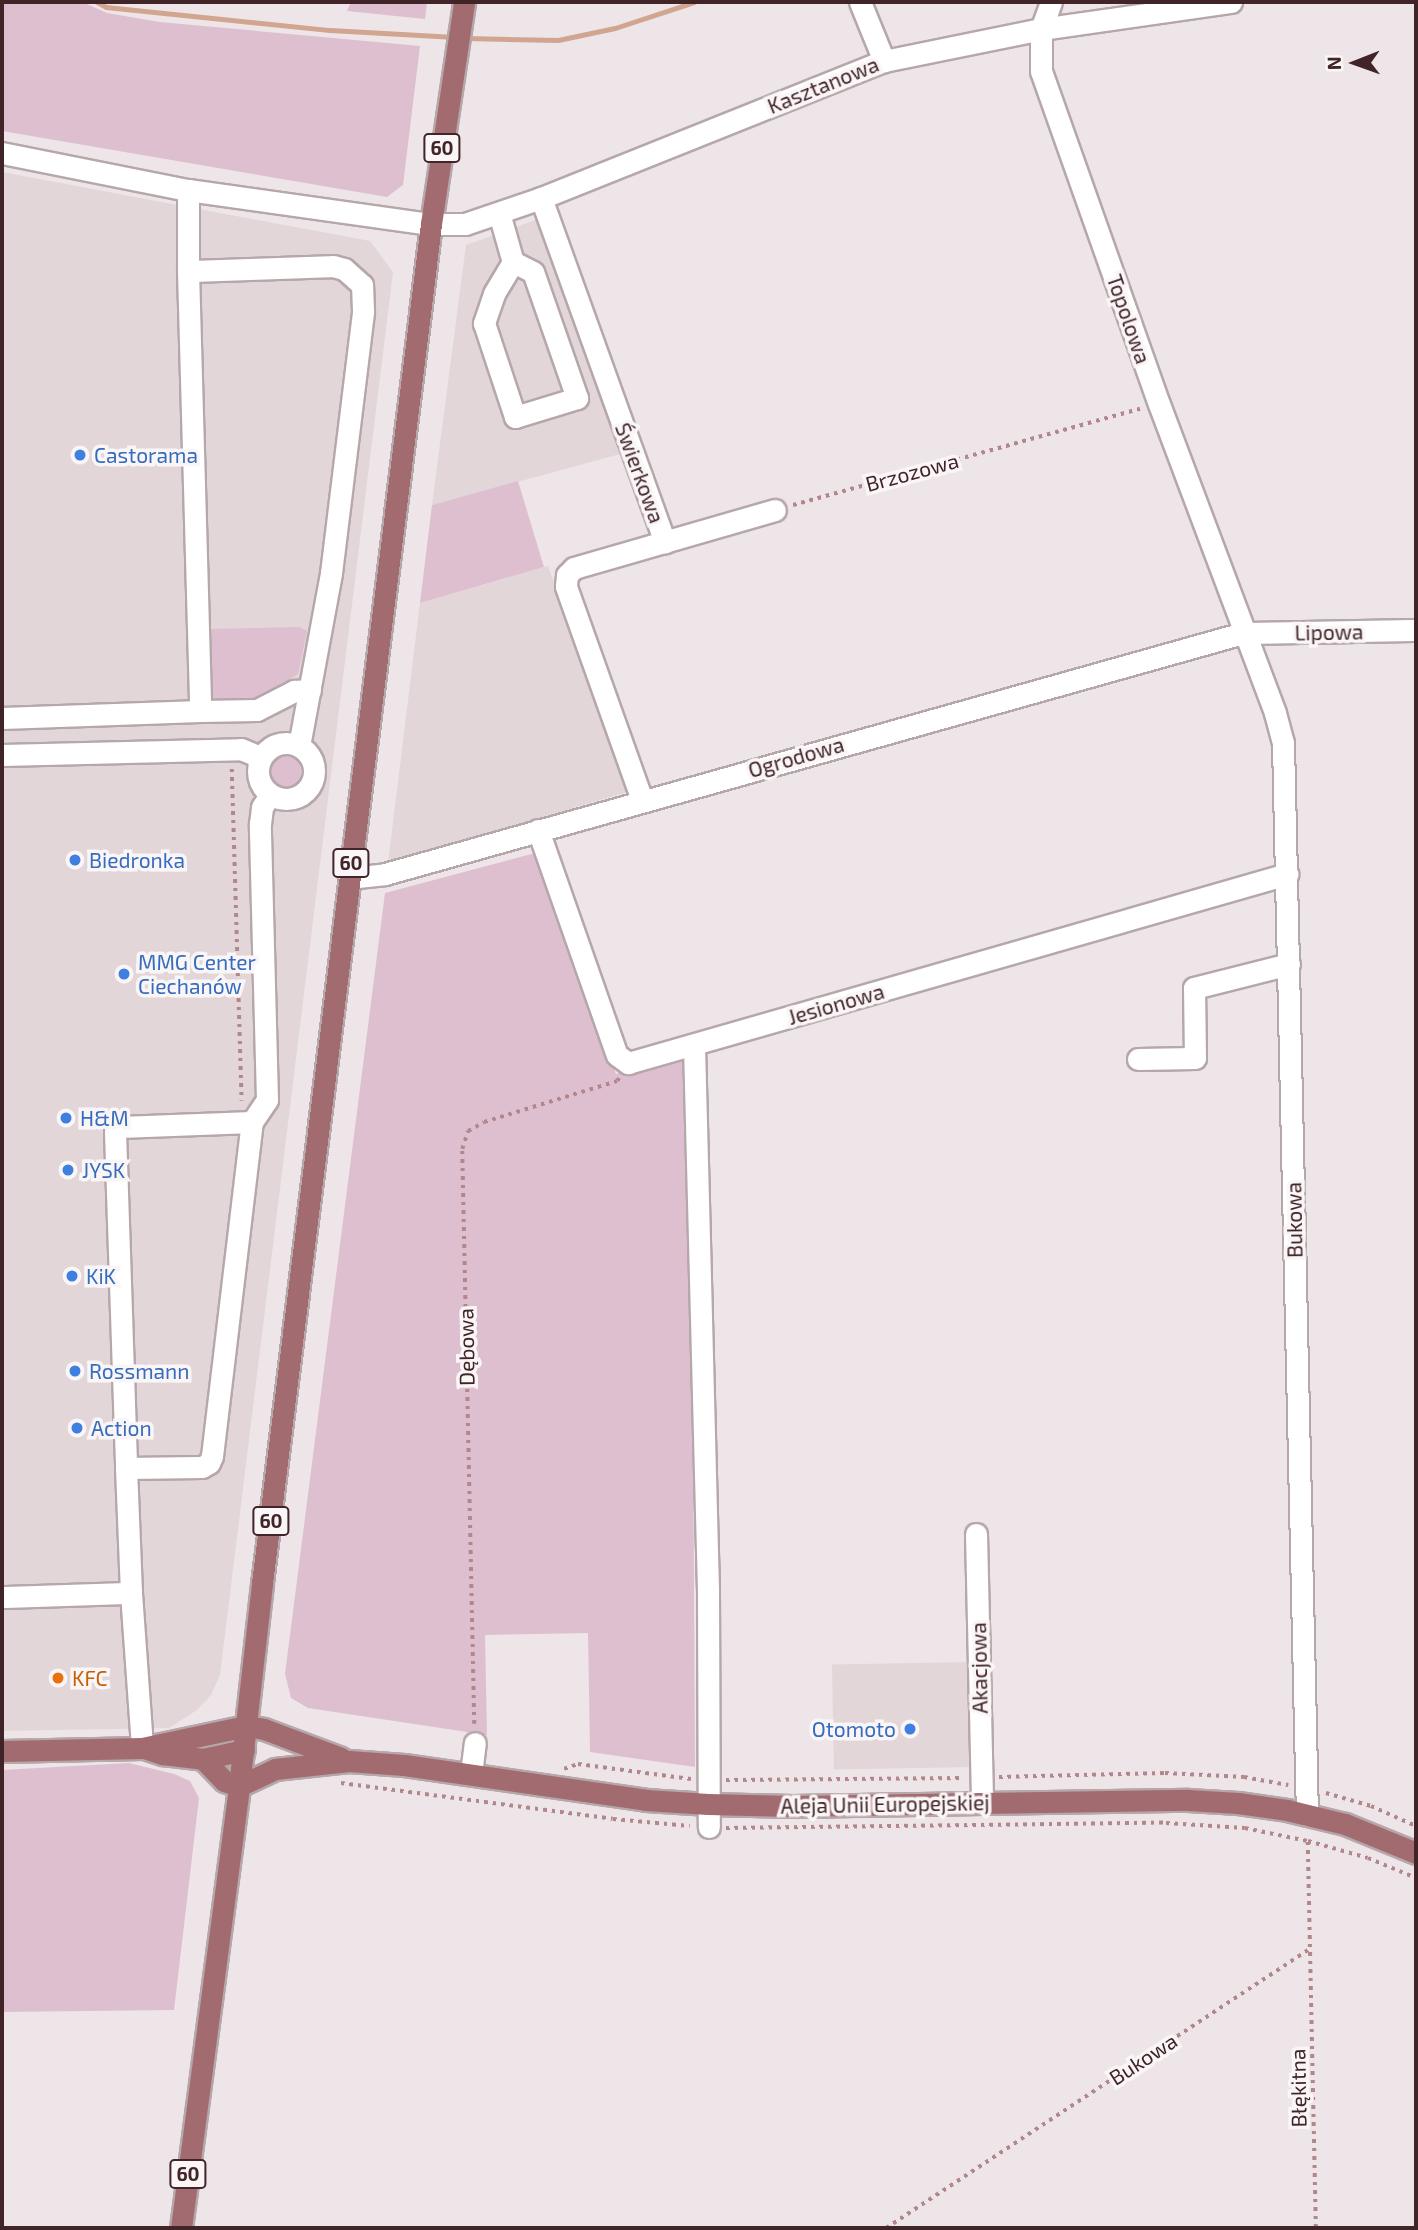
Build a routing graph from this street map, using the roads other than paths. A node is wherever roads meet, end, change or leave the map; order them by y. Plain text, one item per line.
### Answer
1 (860, 2) edge
2 (1051, 2) edge
3 (1231, 2) edge
4 (462, 11) edge
5 (1041, 29) junction
6 (884, 61) junction
7 (2, 153) edge
8 (188, 190) junction
9 (541, 198) junction
10 (499, 213) junction
11 (432, 224) junction
12 (513, 262) junction
13 (188, 271) junction
14 (775, 510) road end
15 (665, 542) junction
16 (1416, 630) edge
17 (1243, 633) junction
18 (310, 690) junction
19 (200, 711) junction
20 (2, 718) edge
21 (299, 746) junction
22 (2, 755) edge
23 (260, 757) junction
24 (270, 795) junction
25 (642, 800) junction
26 (538, 830) junction
27 (1287, 874) junction
28 (349, 878) junction
29 (1289, 964) junction
30 (694, 1045) junction
31 (1138, 1059) dead end
32 (252, 1122) junction
33 (126, 1468) junction
34 (976, 1534) dead end
35 (131, 1593) junction
36 (2, 1597) edge
37 (246, 1726) junction
38 (475, 1743) road end
39 (142, 1748) junction
40 (244, 1750) junction
41 (2, 1751) edge
42 (203, 1759) junction
43 (349, 1761) junction
44 (288, 1767) junction
45 (471, 1774) junction
46 (239, 1786) junction
47 (982, 1803) junction
48 (708, 1804) junction
49 (1307, 1815) junction
50 (709, 1827) dead end
51 (1416, 1853) edge
52 (181, 2228) edge

1 - 6 street
2 - 5 street, Topolowa
3 - 5 street, Kasztanowa
4 - 11 main road, 60
5 - 6 street, Kasztanowa
5 - 17 street, Topolowa
6 - 9 street, Kasztanowa
7 - 8 street, Kasztanowa
8 - 11 street, Kasztanowa
8 - 13 street
9 - 10 street, Kasztanowa
9 - 15 street, Świerkowa
10 - 11 street, Kasztanowa
10 - 12 street
11 - 28 main road, 60
12 - 12 street
13 - 18 street
13 - 19 street
14 - 15 street
15 - 25 street, Świerkowa
16 - 17 street, Lipowa
17 - 25 street, Ogrodowa
17 - 27 street, Bukowa
18 - 19 street
18 - 21 street
19 - 20 street
21 - 23 street
21 - 24 street
22 - 23 street
23 - 24 street
24 - 32 street
25 - 26 street, Ogrodowa
26 - 28 street, Ogrodowa
26 - 30 street, Jesionowa
27 - 29 street, Bukowa
27 - 30 street, Jesionowa
28 - 37 main road, 60
29 - 31 street
29 - 49 street, Bukowa
30 - 48 street
32 - 33 street
32 - 33 street
33 - 35 street
34 - 47 street, Akacjowa
35 - 36 street
35 - 39 street
37 - 39 main road, Aleja Unii Europejskiej
37 - 40 main road, 60
37 - 43 main road, Aleja Unii Europejskiej
37 - 44 main road
38 - 45 street
39 - 41 main road, Aleja Unii Europejskiej
39 - 42 main road, Aleja Unii Europejskiej
40 - 42 main road, Aleja Unii Europejskiej
40 - 46 main road, 60
42 - 46 main road
43 - 44 main road, Aleja Unii Europejskiej
43 - 45 main road, Aleja Unii Europejskiej
44 - 46 main road, Aleja Unii Europejskiej
45 - 48 main road, Aleja Unii Europejskiej
46 - 52 main road, 60
47 - 48 main road, Aleja Unii Europejskiej
47 - 49 main road, Aleja Unii Europejskiej
48 - 50 street
49 - 51 main road, Aleja Unii Europejskiej

